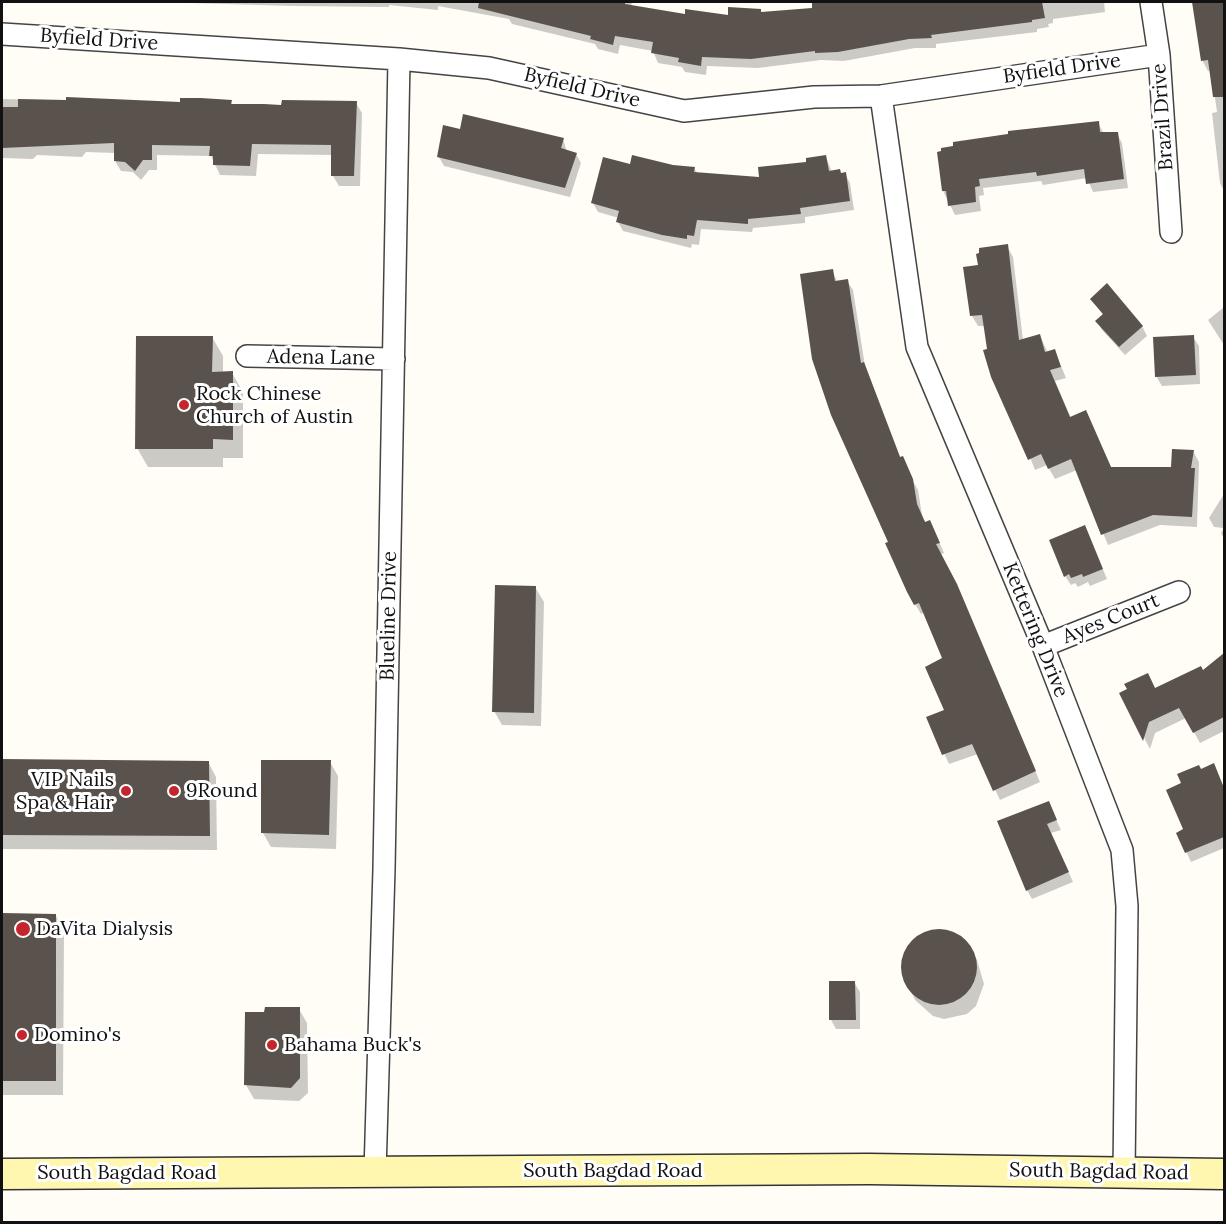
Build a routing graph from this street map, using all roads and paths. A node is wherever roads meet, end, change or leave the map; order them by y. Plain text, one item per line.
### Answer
1 (1151, 2) edge
2 (2, 34) edge
3 (1159, 55) junction
4 (399, 59) junction
5 (881, 96) junction
6 (1171, 232) dead end
7 (247, 357) dead end
8 (394, 359) junction
9 (1179, 592) dead end
10 (1043, 646) junction
11 (375, 1172) junction
12 (1124, 1173) junction
13 (2, 1174) edge
14 (1224, 1174) edge

1 - 3 street, Brazil Drive
2 - 4 street, Byfield Drive
3 - 5 street, Byfield Drive
3 - 6 street, Brazil Drive
4 - 5 street, Byfield Drive
4 - 8 street, Blueline Drive
5 - 10 street, Kettering Drive
7 - 8 street, Adena Lane
8 - 11 street, Blueline Drive
9 - 10 street, Ayes Court
10 - 12 street, Kettering Drive
11 - 12 main road, South Bagdad Road
11 - 13 main road, South Bagdad Road
12 - 14 main road, South Bagdad Road

